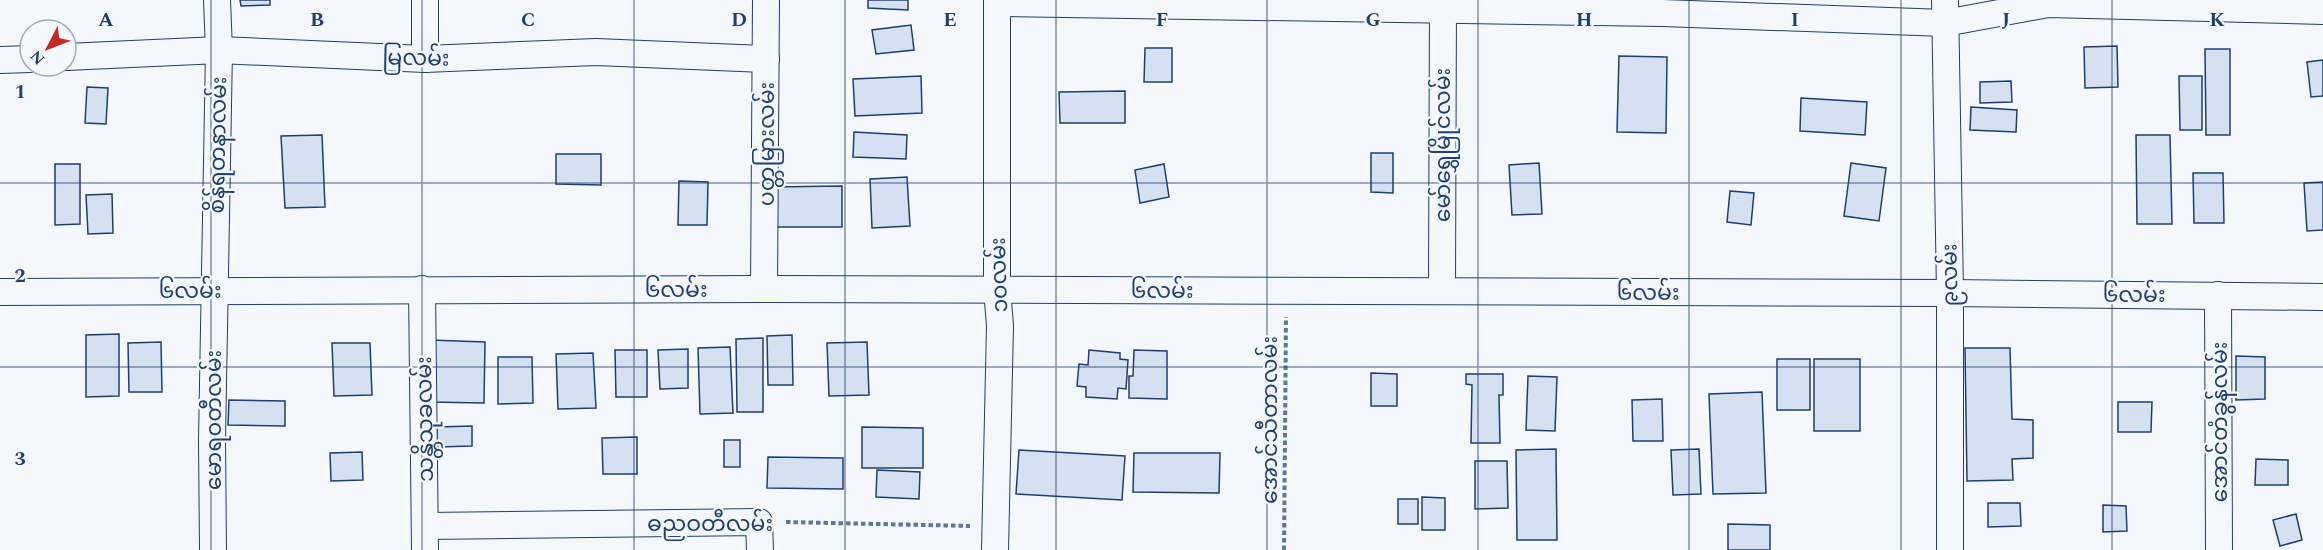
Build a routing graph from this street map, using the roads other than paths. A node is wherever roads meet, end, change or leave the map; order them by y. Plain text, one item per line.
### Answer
1 (217, 0) edge
2 (425, 0) edge
3 (766, 0) edge
4 (997, 1) edge
5 (2225, 4) edge
6 (1443, 5) edge
7 (2323, 11) edge
8 (1945, 12) edge
9 (219, 50) junction
10 (78, 56) edge
11 (18, 59) edge
12 (425, 59) junction
13 (766, 59) junction
14 (0, 60) edge
15 (422, 289) junction
16 (764, 289) junction
17 (997, 289) junction
18 (214, 290) junction
19 (1442, 291) junction
20 (0, 292) edge
21 (1950, 293) junction
22 (2218, 295) junction
23 (2323, 297) edge
24 (426, 538) edge
25 (995, 538) edge
26 (213, 550) edge
27 (760, 550) edge
28 (1950, 550) edge
29 (2219, 550) edge

1 - 9 street, စိန်ရတနာလမ်း
2 - 12 street
3 - 13 street, ပတ္တမြားလမ်း
4 - 6 street
4 - 17 street, ၁၀လမ်း
5 - 7 street
5 - 8 street
6 - 8 street
6 - 19 street, မော်ရွှေမြိုင်လမ်း
8 - 21 street, ၉လမ်း
9 - 10 street, မြလမ်း
9 - 12 street, မြလမ်း
9 - 18 street, စိန်ရတနာလမ်း
11 - 14 street
12 - 13 street, မြလမ်း
13 - 16 street, ပတ္တမြားလမ်း
15 - 16 street, ၆လမ်း
15 - 18 street, ၆လမ်း
15 - 24 street, သန္တိသုခလမ်း
16 - 17 street, ၆လမ်း
17 - 19 street, ၆လမ်း
17 - 25 street, ၁၀လမ်း
18 - 20 street, ၆လမ်း
18 - 26 street, မောရဝတီလမ်း
19 - 21 street, ၆လမ်း
21 - 22 street, ၆လမ်း
21 - 28 street, ၉လမ်း
22 - 23 street, ၆လမ်း
22 - 29 street, အောင်တံခွန်လမ်း
24 - 27 street, ဓညဝတီလမ်း

